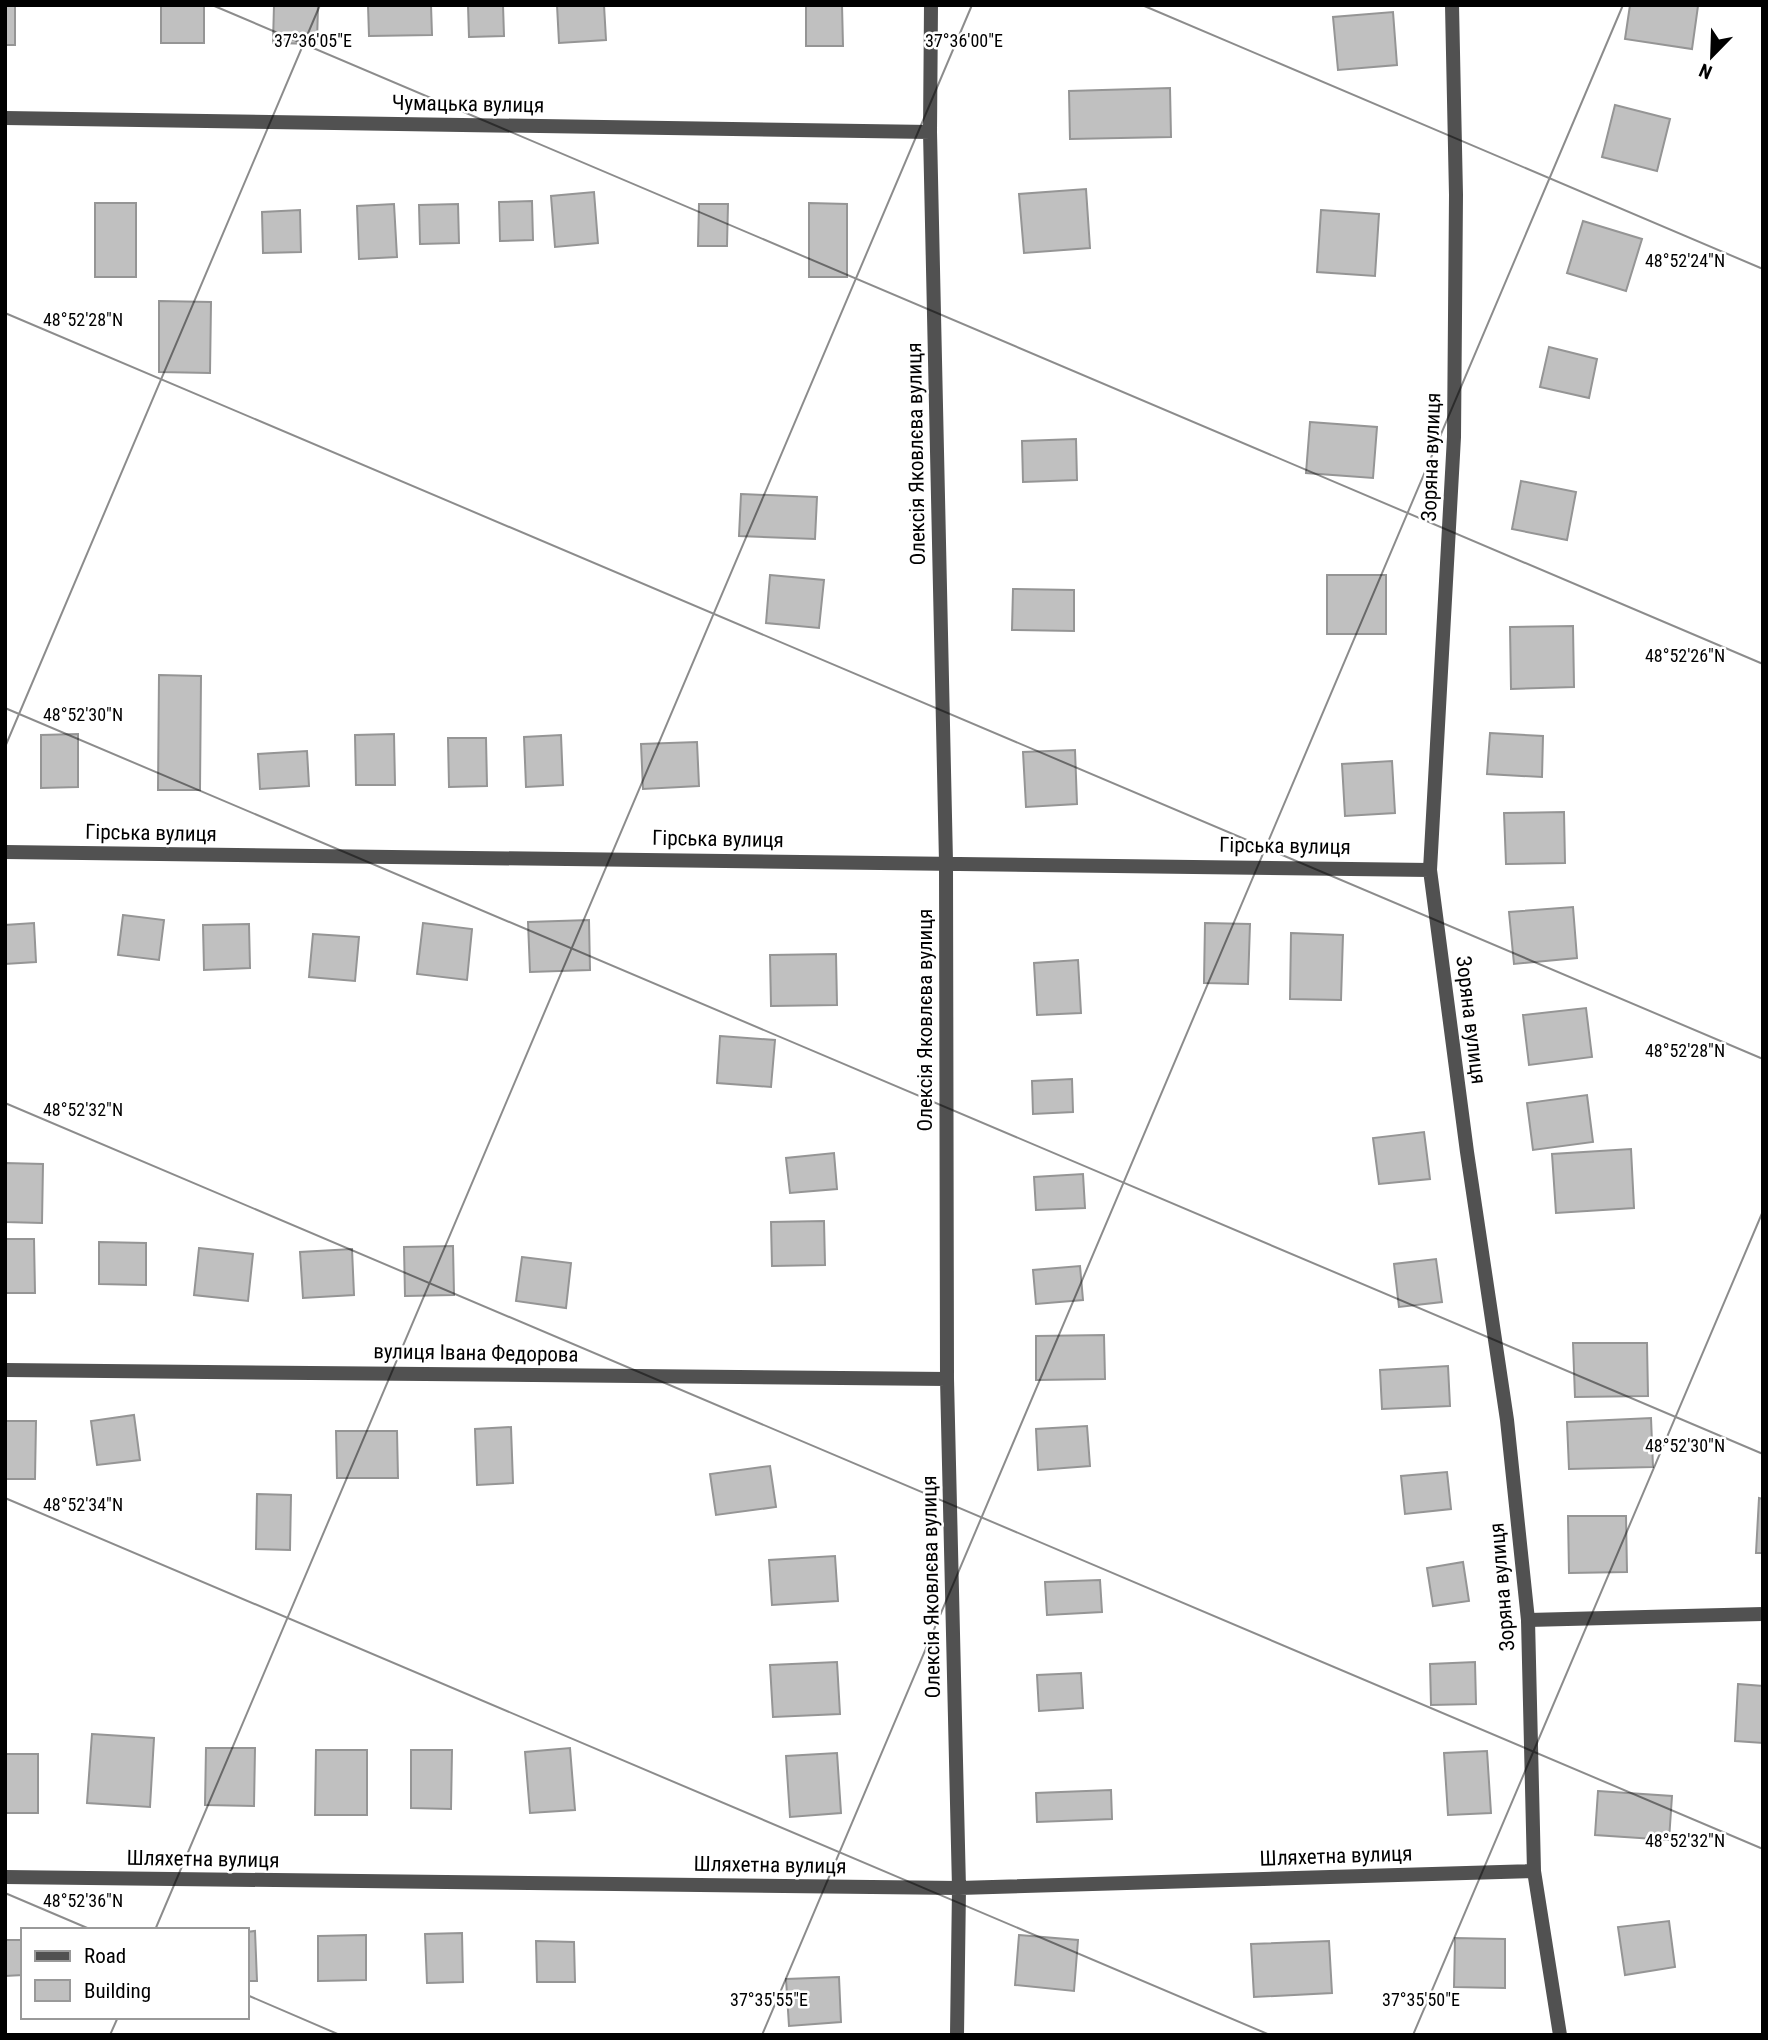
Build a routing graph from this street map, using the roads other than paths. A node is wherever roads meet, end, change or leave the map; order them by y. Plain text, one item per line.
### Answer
1 (930, 5) edge
2 (1452, 5) edge
3 (5, 118) edge
4 (930, 132) junction
5 (5, 852) edge
6 (946, 862) junction
7 (1430, 870) junction
8 (5, 1370) edge
9 (947, 1379) junction
10 (1763, 1614) edge
11 (1528, 1620) junction
12 (1534, 1871) junction
13 (5, 1877) edge
14 (959, 1888) junction
15 (957, 2035) edge
16 (1560, 2035) edge

1 - 4 street, Олексія Яковлєва вулиця
2 - 7 street, Зоряна вулиця
3 - 4 street, Чумацька вулиця
4 - 6 street, Олексія Яковлєва вулиця
5 - 6 street, Гірська вулиця
6 - 7 street, Гірська вулиця
6 - 9 street, Олексія Яковлєва вулиця
7 - 11 street, Зоряна вулиця
8 - 9 street, вулиця Івана Федорова
9 - 14 street, Олексія Яковлєва вулиця
10 - 11 street
11 - 12 street, Зоряна вулиця
12 - 14 street, Шляхетна вулиця
12 - 16 street, Зоряна вулиця
13 - 14 street, Шляхетна вулиця
14 - 15 street, Олексія Яковлєва вулиця

